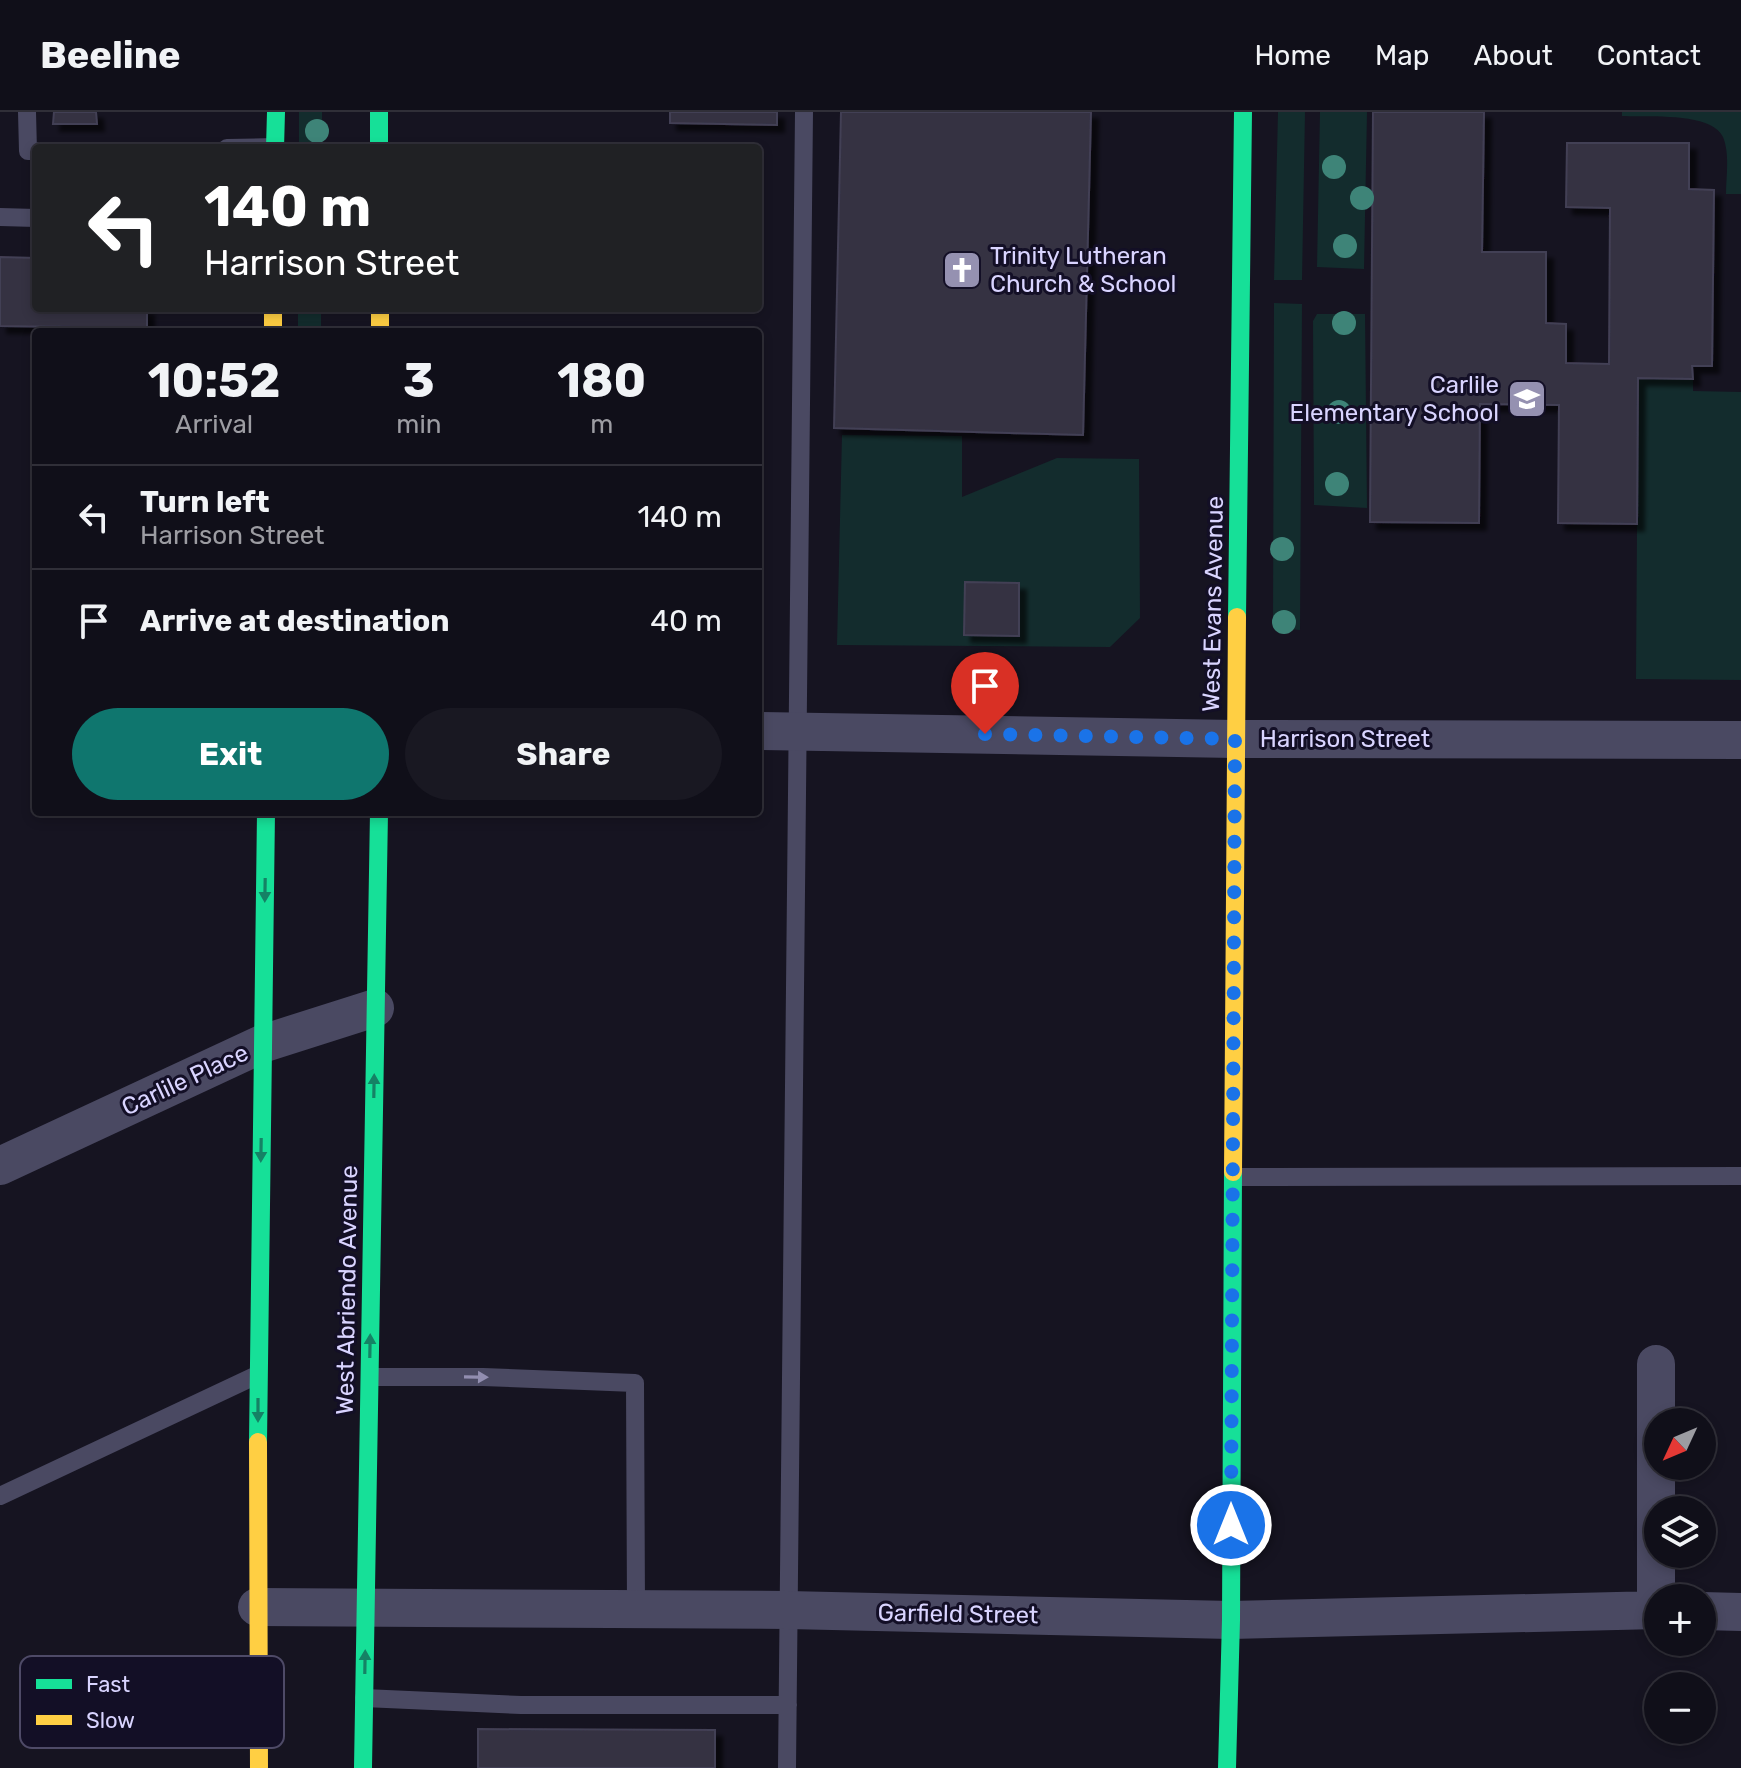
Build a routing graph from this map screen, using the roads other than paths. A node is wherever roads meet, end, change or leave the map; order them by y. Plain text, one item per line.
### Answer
1 (27, 112) edge
2 (276, 112) edge
3 (379, 112) edge
4 (804, 112) edge
5 (1243, 112) edge
6 (275, 144) edge
7 (379, 144) edge
8 (32, 151) edge
9 (0, 217) edge
10 (32, 218) edge
11 (762, 731) edge
12 (797, 731) junction
13 (1235, 739) junction
14 (1741, 740) edge
15 (266, 816) edge
16 (379, 816) edge
17 (375, 1008) junction
18 (262, 1044) junction
19 (0, 1166) edge
20 (1741, 1176) edge
21 (1233, 1177) junction
22 (1656, 1364) dead end
23 (258, 1374) junction
24 (370, 1377) junction
25 (0, 1496) edge
26 (1657, 1584) edge
27 (257, 1607) junction
28 (366, 1608) junction
29 (636, 1609) junction
30 (788, 1610) junction
31 (1644, 1610) edge
32 (1716, 1611) edge
33 (1741, 1612) edge
34 (1231, 1620) junction
35 (258, 1656) edge
36 (364, 1698) junction
37 (788, 1705) junction
38 (259, 1748) edge
39 (259, 1768) edge
40 (363, 1768) edge
41 (787, 1768) edge
42 (1227, 1768) edge

1 - 8 lane
2 - 6 street
3 - 7 street
4 - 12 lane
5 - 13 street, West Evans Avenue
9 - 10 lane
11 - 12 street, Harrison Street
12 - 13 street, Harrison Street
12 - 30 lane
13 - 14 street, Harrison Street
13 - 21 street, West Evans Avenue
15 -> 18 street
16 - 17 street, West Abriendo Avenue
17 - 18 street, Carlile Place
24 -> 17 street, West Abriendo Avenue
18 - 19 street, Carlile Place
18 -> 23 street
20 - 21 lane
21 - 34 street, West Evans Avenue
22 - 26 street
23 - 25 lane
23 -> 27 street
24 - 28 street, West Abriendo Avenue
24 -> 29 lane
27 - 28 street, Garfield Street
27 - 35 street
28 - 29 street, Garfield Street
36 -> 28 street, West Abriendo Avenue
29 - 30 street, Garfield Street
30 - 34 street, Garfield Street
30 - 37 lane
31 - 34 street, Garfield Street
32 - 33 street
34 - 42 street, West Evans Avenue
36 - 37 lane
36 - 40 street, West Abriendo Avenue
37 - 41 lane
38 - 39 street

